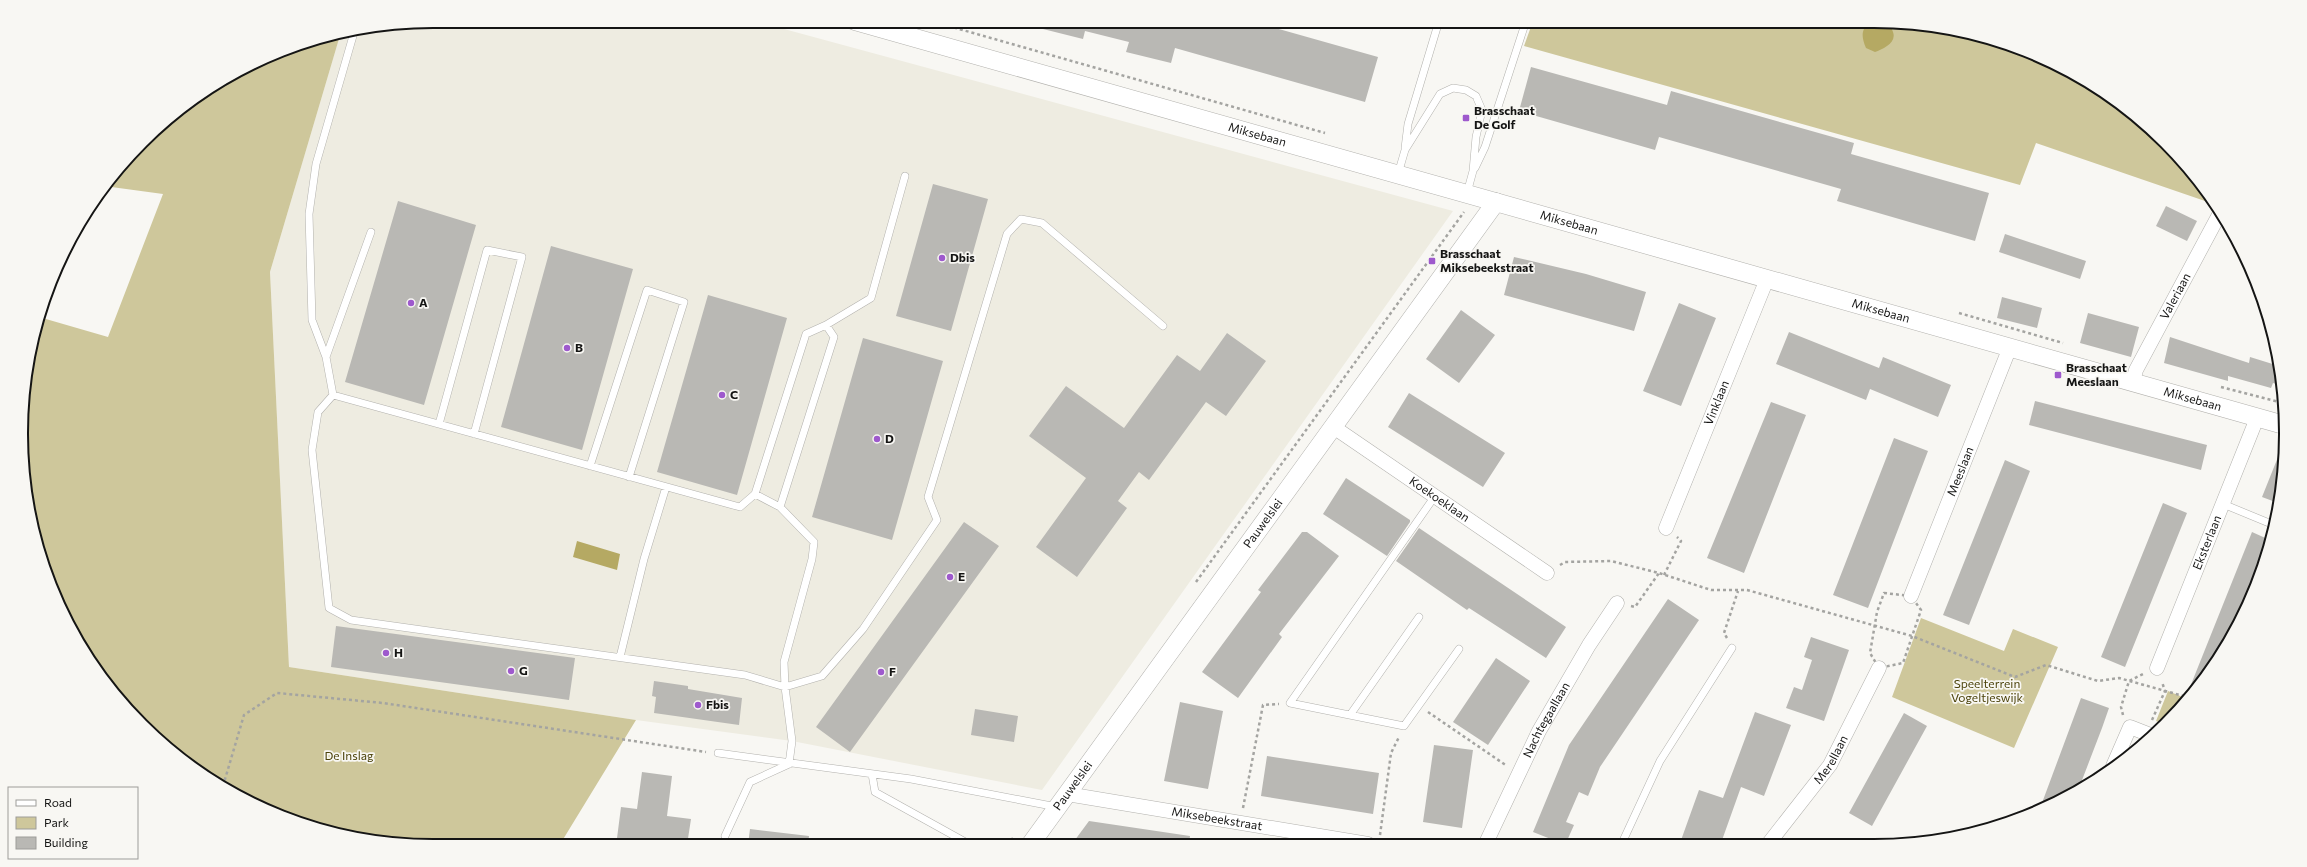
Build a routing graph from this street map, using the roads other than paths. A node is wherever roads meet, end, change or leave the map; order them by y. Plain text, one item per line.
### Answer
1 (880, 28) edge
2 (1437, 28) edge
3 (1524, 28) edge
4 (353, 36) edge
5 (1405, 150) junction
6 (1474, 171) junction
7 (1398, 174) junction
8 (905, 176) dead end
9 (1467, 193) junction
10 (1496, 202) junction
11 (2217, 218) edge
12 (371, 232) dead end
13 (1768, 279) junction
14 (826, 325) junction
15 (1163, 326) dead end
16 (2010, 347) junction
17 (326, 357) junction
18 (2133, 382) junction
19 (333, 395) junction
20 (2258, 418) junction
21 (439, 424) junction
22 (2279, 424) edge
23 (1332, 426) junction
24 (474, 434) junction
25 (590, 466) junction
26 (629, 476) junction
27 (666, 487) junction
28 (755, 494) junction
29 (1435, 496) junction
30 (2223, 504) junction
31 (780, 507) junction
32 (2269, 523) edge
33 (1666, 528) road end
34 (1547, 573) road end
35 (1911, 596) road end
36 (1617, 603) road end
37 (1419, 617) dead end
38 (1732, 648) road end
39 (1459, 649) dead end
40 (620, 657) junction
41 (1879, 668) road end
42 (2156, 668) dead end
43 (785, 687) junction
44 (1350, 715) junction
45 (2146, 733) edge
46 (718, 753) road end
47 (2117, 758) edge
48 (789, 764) junction
49 (872, 774) junction
50 (1062, 800) junction
51 (725, 836) dead end
52 (960, 839) edge
53 (1034, 839) edge
54 (1339, 839) edge
55 (1488, 839) edge
56 (1624, 839) edge
57 (1772, 839) edge

1 - 7 street, Miksebaan
2 - 5 lane
3 - 6 lane
4 - 17 lane
5 - 6 lane
5 - 7 lane
6 - 9 lane
7 - 9 street, Miksebaan
8 - 14 lane
9 - 10 street, Miksebaan
10 - 13 street, Miksebaan
10 - 23 street, Pauwelslei
11 - 18 street, Valeriaan
12 - 17 lane
13 - 16 street, Miksebaan
13 - 33 street, Vinklaan
14 - 28 lane
14 - 31 lane
15 - 43 lane
16 - 18 street, Miksebaan
16 - 35 street, Meeslaan
17 - 19 lane
18 - 20 street, Miksebaan
19 - 21 lane
19 - 40 lane
20 - 22 street, Miksebaan
20 - 30 street, Eksterlaan
21 - 24 lane
21 - 24 lane
23 - 29 street, Koekoeklaan
23 - 50 street, Pauwelslei
24 - 25 lane
25 - 26 lane
25 - 26 lane
26 - 27 lane
27 - 28 lane
27 - 40 lane
28 - 31 lane
29 - 34 street, Koekoeklaan
29 - 44 lane
30 - 32 lane
30 - 42 street, Eksterlaan
31 - 43 lane
36 - 55 street, Nachtegaallaan
37 - 44 lane
38 - 56 lane
39 - 44 lane
40 - 43 lane
41 - 57 street, Merellaan
43 - 48 lane
45 - 47 street
46 - 48 lane
48 - 49 lane
48 - 51 lane
49 - 50 lane
49 - 52 lane
50 - 53 street, Pauwelslei
50 - 54 street, Miksebeekstraat

